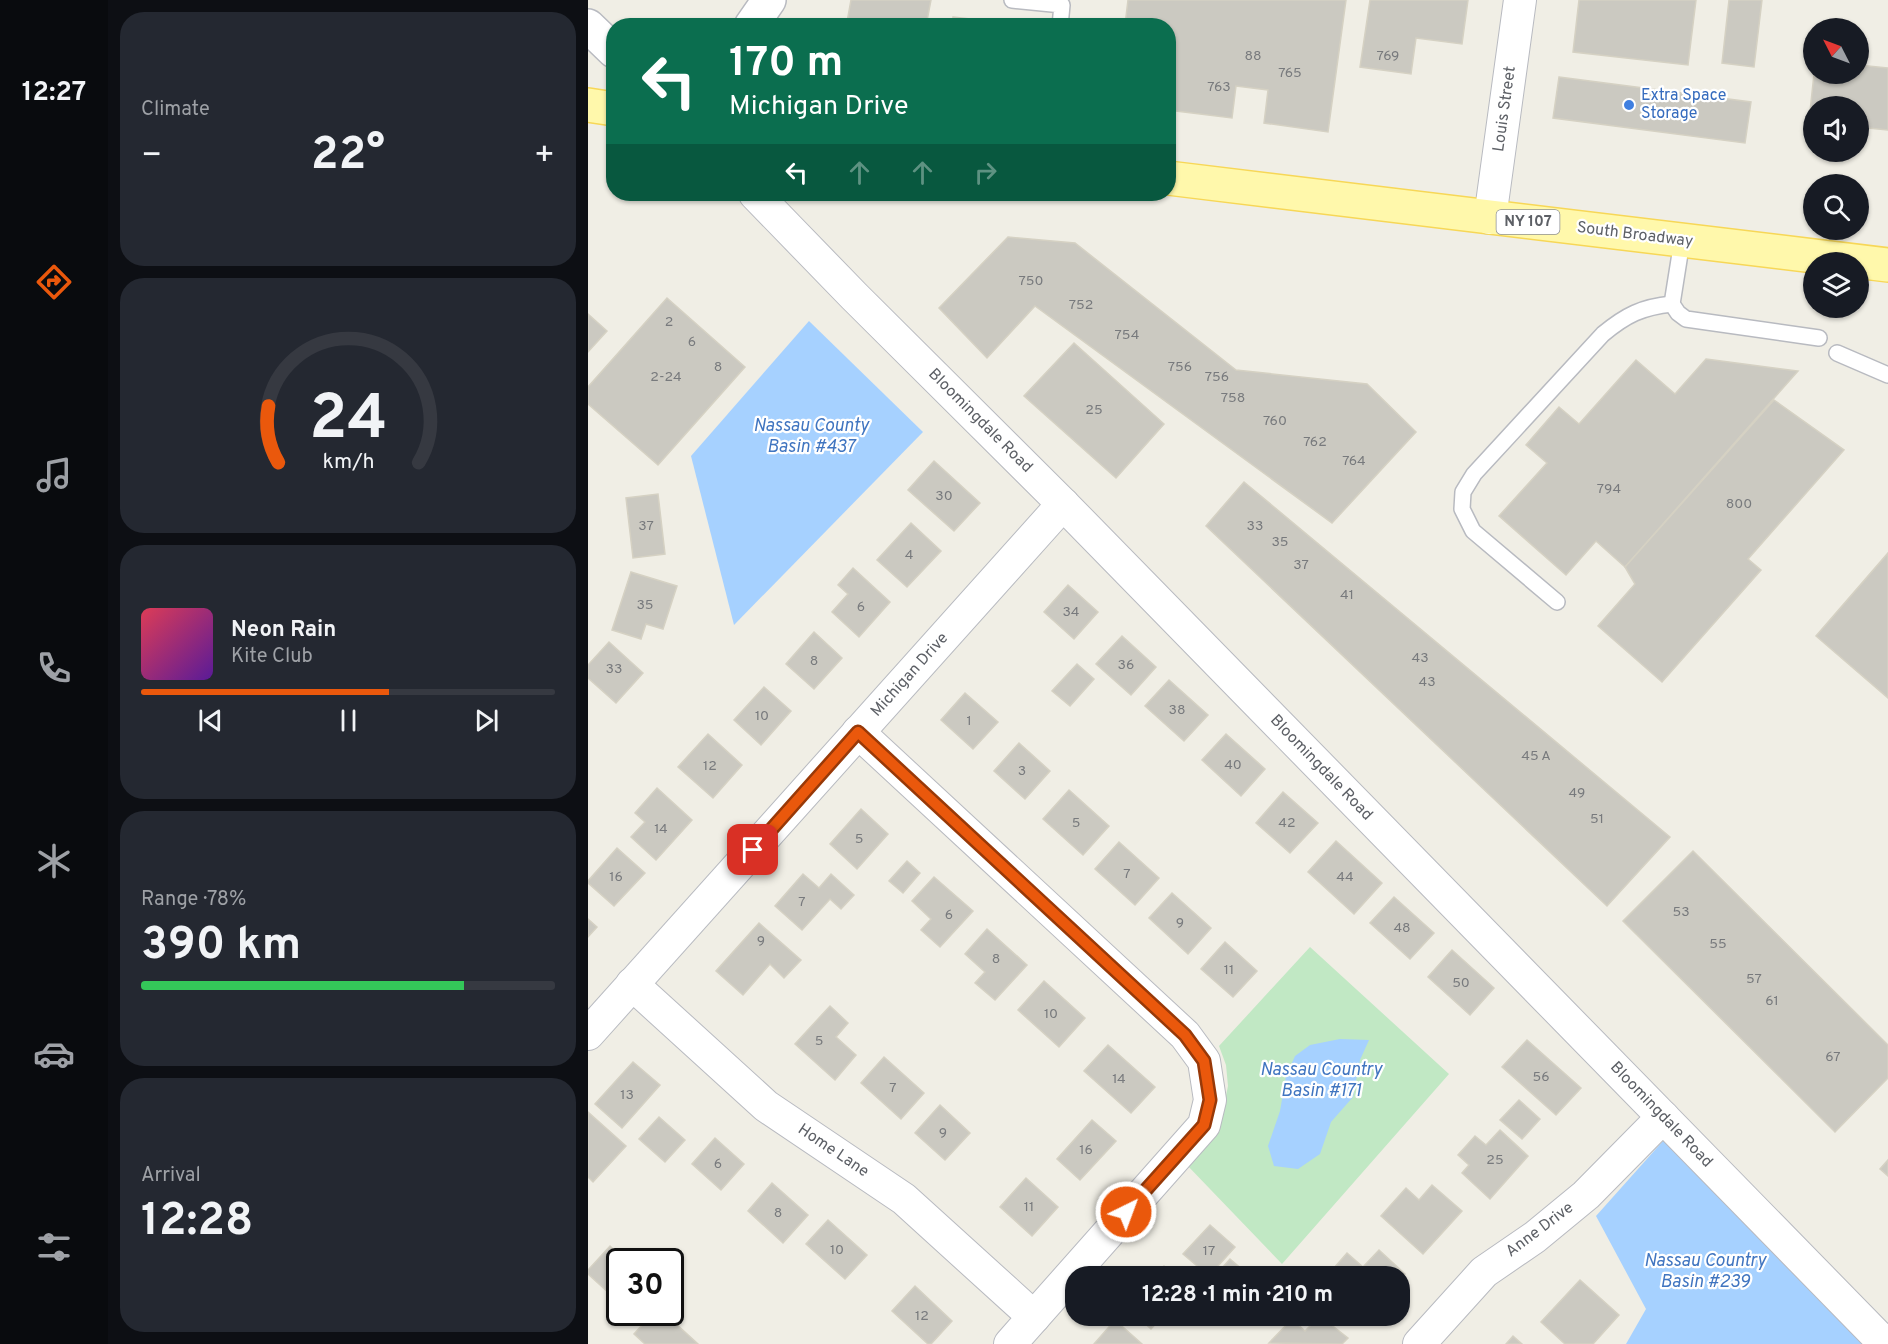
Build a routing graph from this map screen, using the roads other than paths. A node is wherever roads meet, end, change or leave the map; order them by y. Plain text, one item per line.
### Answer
1 (769, 0) edge
2 (1012, 0) edge
3 (1520, 0) edge
4 (757, 18) edge
5 (1061, 18) edge
6 (588, 26) edge
7 (606, 43) edge
8 (588, 105) edge
9 (606, 108) edge
10 (1176, 179) edge
11 (762, 201) edge
12 (1490, 218) junction
13 (1682, 241) junction
14 (1888, 266) edge
15 (1672, 304) junction
16 (1819, 338) dead end
17 (1838, 353) dead end
18 (1888, 375) edge
19 (1063, 504) junction
20 (1557, 602) dead end
21 (858, 732) junction
22 (632, 984) junction
23 (588, 1034) edge
24 (1663, 1117) junction
25 (1034, 1317) junction
26 (1010, 1344) edge
27 (1419, 1344) edge
28 (1885, 1344) edge

1 - 4 street
2 - 5 lane
3 - 12 street, Louis Street
6 - 7 street
8 - 9 main road
10 - 12 main road, South Broadway / NY 107
11 - 19 street, Bloomingdale Road
12 - 13 main road, South Broadway / NY 107
13 - 14 main road, South Broadway / NY 107
13 - 15 lane
15 - 16 lane
15 - 20 lane
17 - 18 lane
19 - 21 street, Michigan Drive
19 - 24 street, Bloomingdale Road
21 - 22 street, Michigan Drive
21 - 25 street
22 - 23 street, Michigan Drive
22 - 25 street, Home Lane
24 - 27 street, Anne Drive
24 - 28 street, Bloomingdale Road
25 - 26 street

